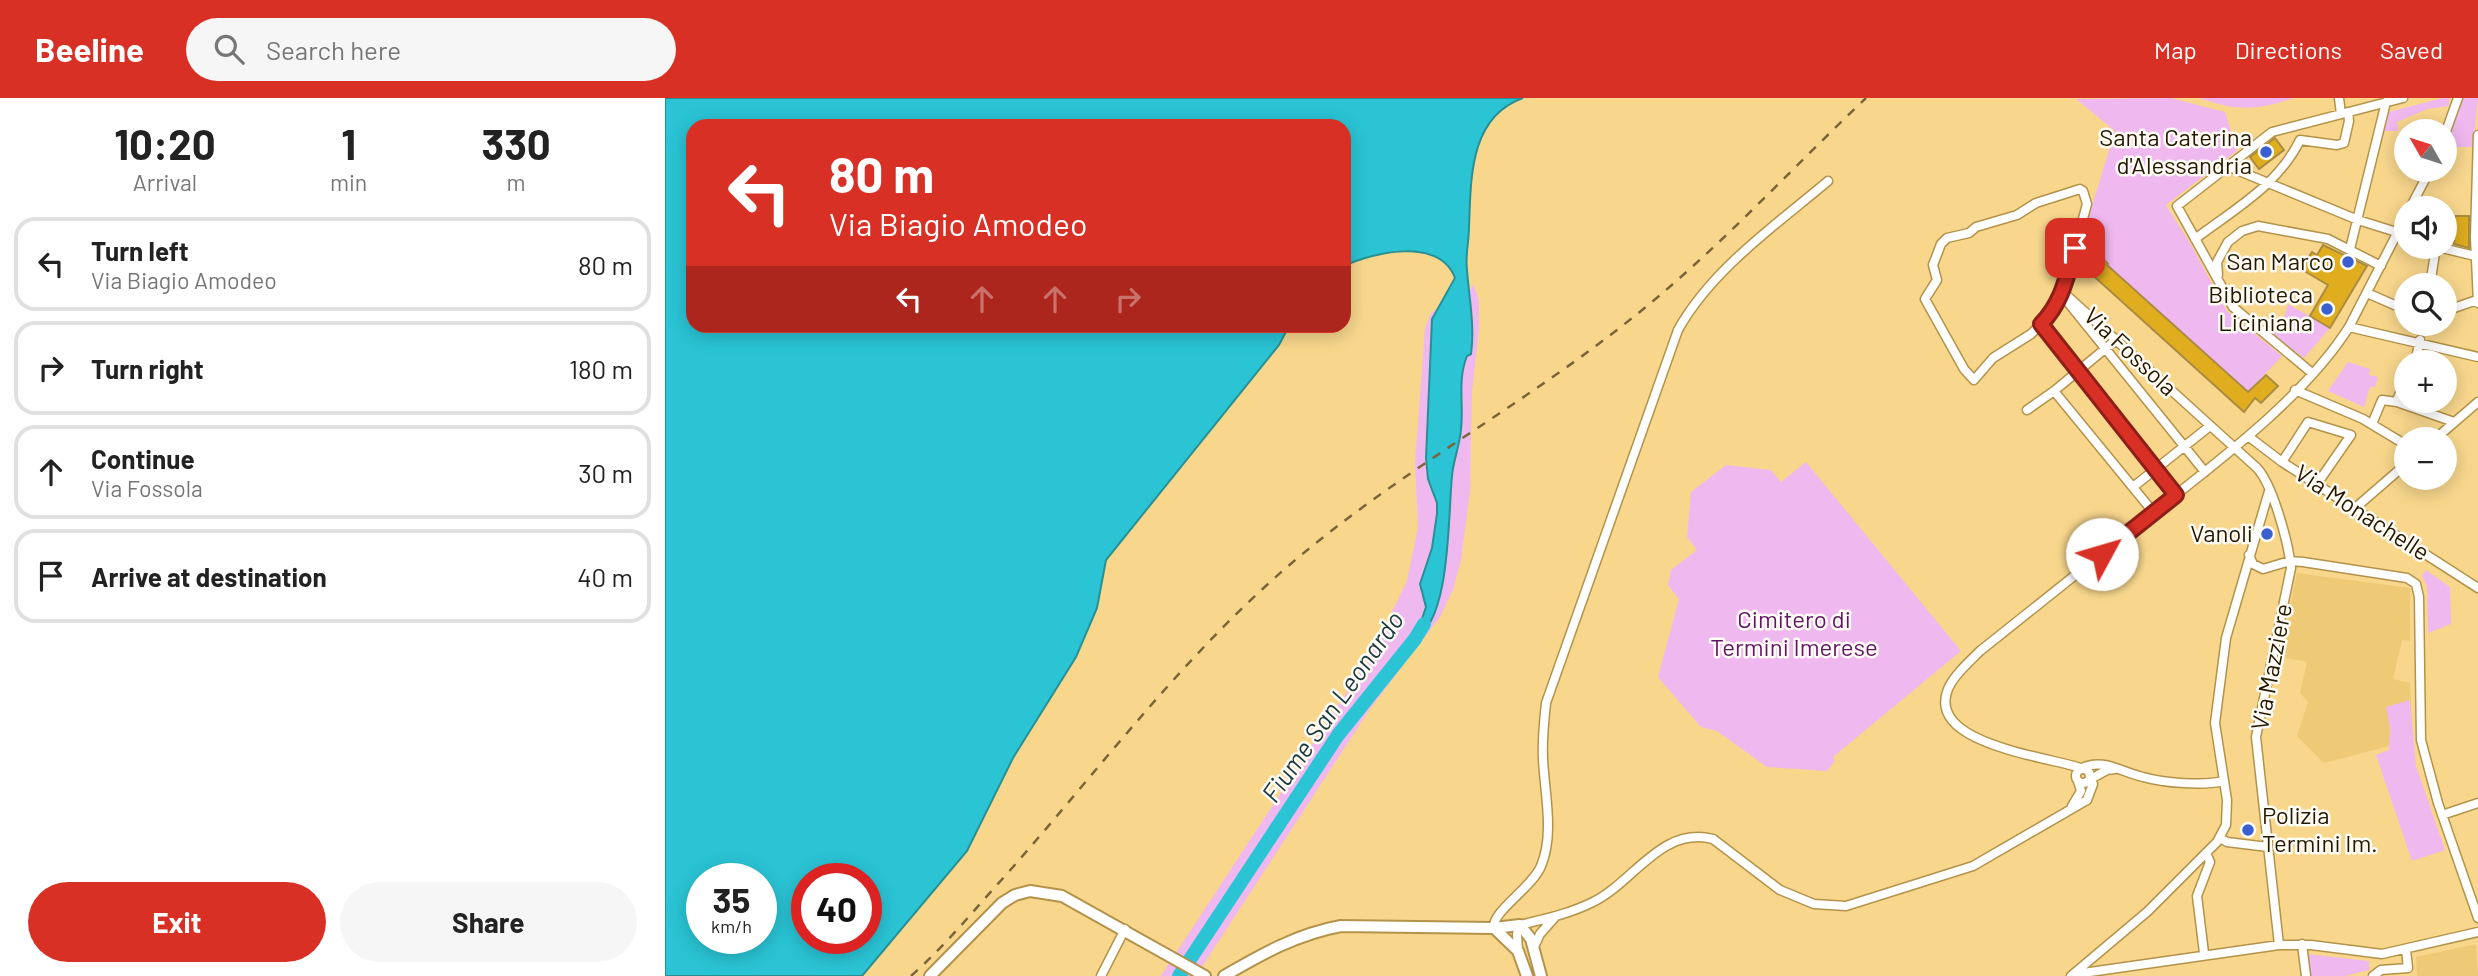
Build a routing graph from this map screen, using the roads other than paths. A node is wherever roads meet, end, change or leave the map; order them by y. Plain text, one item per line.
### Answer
1 (2339, 98) edge
2 (2403, 98) edge
3 (2458, 98) edge
4 (2386, 102) junction
5 (2345, 113) junction
6 (2450, 119) edge
7 (2478, 135) edge
8 (2478, 145) edge
9 (2477, 160) edge
10 (2227, 166) junction
11 (1828, 181) dead end
12 (2268, 184) junction
13 (2357, 220) junction
14 (2394, 232) edge
15 (2196, 239) junction
16 (2394, 246) edge
17 (2350, 249) junction
18 (2457, 253) edge
19 (2475, 256) junction
20 (2381, 266) junction
21 (2219, 281) junction
22 (2062, 293) junction
23 (2367, 293) junction
24 (2478, 302) edge
25 (2394, 305) edge
26 (2457, 308) edge
27 (2041, 324) junction
28 (2349, 327) junction
29 (2117, 339) junction
30 (2419, 343) junction
31 (2104, 350) junction
32 (2418, 350) edge
33 (2478, 357) edge
34 (2077, 373) junction
35 (2312, 373) junction
36 (2295, 390) junction
37 (2054, 391) junction
38 (2394, 402) edge
39 (2478, 402) edge
40 (2027, 410) dead end
41 (2428, 413) edge
42 (2454, 422) junction
43 (2372, 424) junction
44 (2210, 426) junction
45 (2448, 427) edge
46 (2248, 436) junction
47 (2394, 438) edge
48 (2256, 443) junction
49 (2184, 447) junction
50 (2234, 448) junction
51 (2244, 457) junction
52 (2282, 461) junction
53 (2156, 469) junction
54 (2205, 472) junction
55 (2394, 474) edge
56 (2317, 484) junction
57 (2133, 487) junction
58 (2269, 491) junction
59 (2176, 495) junction
60 (2354, 509) junction
61 (2262, 512) junction
62 (2154, 513) junction
63 (2276, 514) junction
64 (2249, 554) junction
65 (2290, 561) junction
66 (2478, 588) edge
67 (2121, 769) junction
68 (2083, 775) junction
69 (2224, 781) junction
70 (2478, 803) edge
71 (2066, 813) junction
72 (2442, 815) junction
73 (2220, 838) junction
74 (2268, 847) junction
75 (2206, 853) junction
76 (1555, 917) junction
77 (2478, 918) edge
78 (1520, 925) junction
79 (1494, 928) junction
80 (1125, 929) junction
81 (2478, 932) edge
82 (2302, 944) junction
83 (2279, 945) junction
84 (1533, 949) junction
85 (2406, 950) junction
86 (1518, 951) junction
87 (2204, 953) junction
88 (2100, 954) junction
89 (2106, 968) junction
90 (2072, 975) edge
91 (930, 976) edge
92 (1101, 976) edge
93 (1205, 976) edge
94 (1224, 976) edge
95 (1527, 976) edge
96 (1541, 976) edge
97 (2306, 976) edge
98 (2373, 976) edge

1 - 5 street
2 - 4 street
3 - 6 street
4 - 5 street
4 - 13 street
5 - 10 street
5 - 12 street
7 - 8 street
8 - 9 street
9 - 19 street
10 - 12 street
10 - 15 street
11 - 79 street
12 - 13 street
12 - 15 street
13 - 14 street
13 - 17 street
15 - 21 street
16 - 20 street
17 - 20 street
17 - 21 street
18 - 19 street
19 - 24 street
20 - 23 street
21 - 35 street
22 - 27 street
22 - 27 street, Via Fossola
22 - 29 street, Via Fossola
22 - 31 street
23 - 25 street
23 - 28 street
24 - 26 street
27 - 34 street
28 - 30 street
28 - 35 street
29 - 31 street
29 - 44 street, Via Fossola
30 - 32 street
30 - 33 street
31 - 34 street
31 - 49 street
34 - 37 street
34 - 53 street
35 - 36 street
36 - 43 street
36 - 46 street
37 - 40 street
37 - 57 street
38 - 43 street
39 - 42 street
41 - 42 street
42 - 45 street
43 - 47 street
44 - 49 street
44 - 50 street, Via Fossola
46 - 48 street, Via Monachelle
46 - 50 street
48 - 51 street
48 - 52 street, Via Monachelle
49 - 53 street
49 - 54 street
50 - 51 street, Via Mazziere
50 - 54 street
51 - 58 street, Via Mazziere
52 - 56 street, Via Monachelle
52 - 56 street
53 - 57 street
53 - 59 street
54 - 59 street
55 - 60 street
56 - 60 street, Via Monachelle
57 - 62 street
58 - 61 street
58 - 63 street, Via Mazziere
59 - 62 street
60 - 66 street, Via Monachelle
61 - 63 street
61 - 64 street
62 - 68 street
63 - 65 street, Via Mazziere
64 - 65 street
64 - 69 street
65 - 72 street
65 - 74 street, Via Mazziere
67 - 68 street
67 - 68 street
67 - 69 street
68 - 71 street
68 - 71 street
69 - 73 street
70 - 72 street
71 - 76 street
72 - 77 street
73 - 74 street
73 - 75 street
74 - 83 street, Via Mazziere
75 - 87 street
75 - 88 street
76 - 78 street
76 - 84 street
78 - 79 main road
78 - 84 main road
78 - 86 street
79 - 86 main road
79 - 94 main road
80 - 91 main road
80 - 92 street
80 - 93 main road
81 - 85 street
82 - 83 street
82 - 85 street
82 - 97 street
83 - 87 street
84 - 96 main road
85 - 98 street
86 - 95 main road
87 - 89 street
88 - 89 street
88 - 90 street
89 - 90 street

